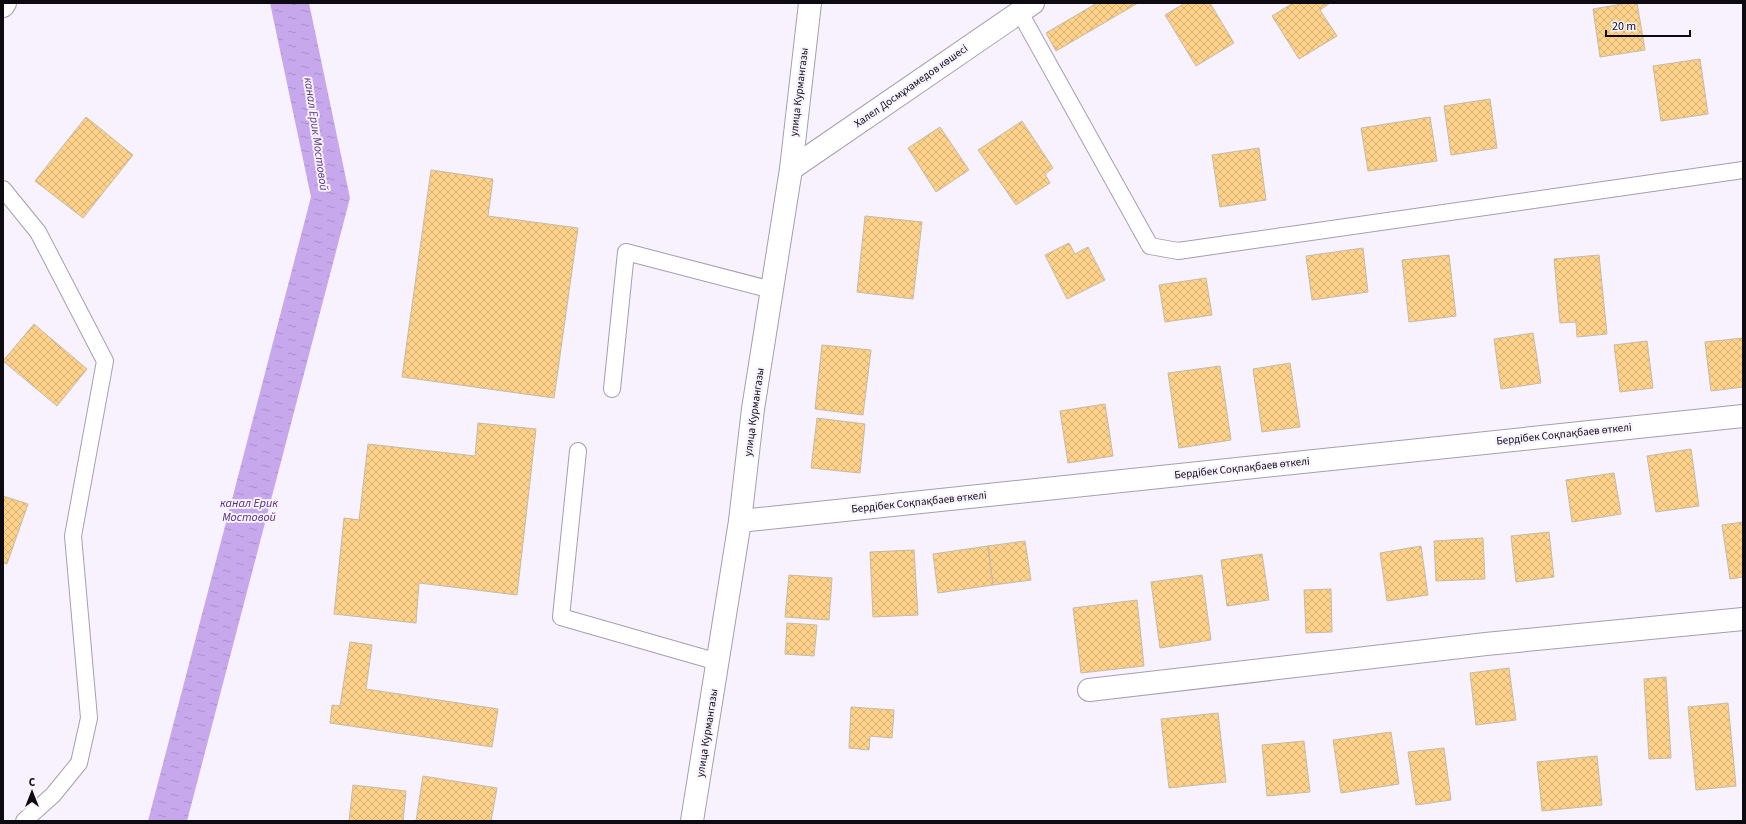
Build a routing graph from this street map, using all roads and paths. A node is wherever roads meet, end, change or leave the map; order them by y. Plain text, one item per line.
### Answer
1 (5, 3) edge
2 (810, 3) edge
3 (3, 6) edge
4 (1026, 7) edge
5 (790, 169) junction
6 (1743, 170) edge
7 (3, 189) edge
8 (772, 290) junction
9 (612, 390) dead end
10 (1743, 416) edge
11 (578, 451) dead end
12 (740, 521) junction
13 (1743, 619) edge
14 (718, 662) junction
15 (1089, 690) dead end
16 (24, 821) edge
17 (692, 821) edge

1 - 3 street
2 - 5 street, улица Курмангазы
4 - 5 street, Халел Досмұхамедов көшесі
4 - 6 lane
5 - 8 street, улица Курмангазы
7 - 16 lane
8 - 9 lane
8 - 12 street, улица Курмангазы
10 - 12 street, Бердібек Соқпақбаев өткелі
11 - 14 lane
12 - 14 street, улица Курмангазы
13 - 15 street
14 - 17 street, улица Курмангазы

